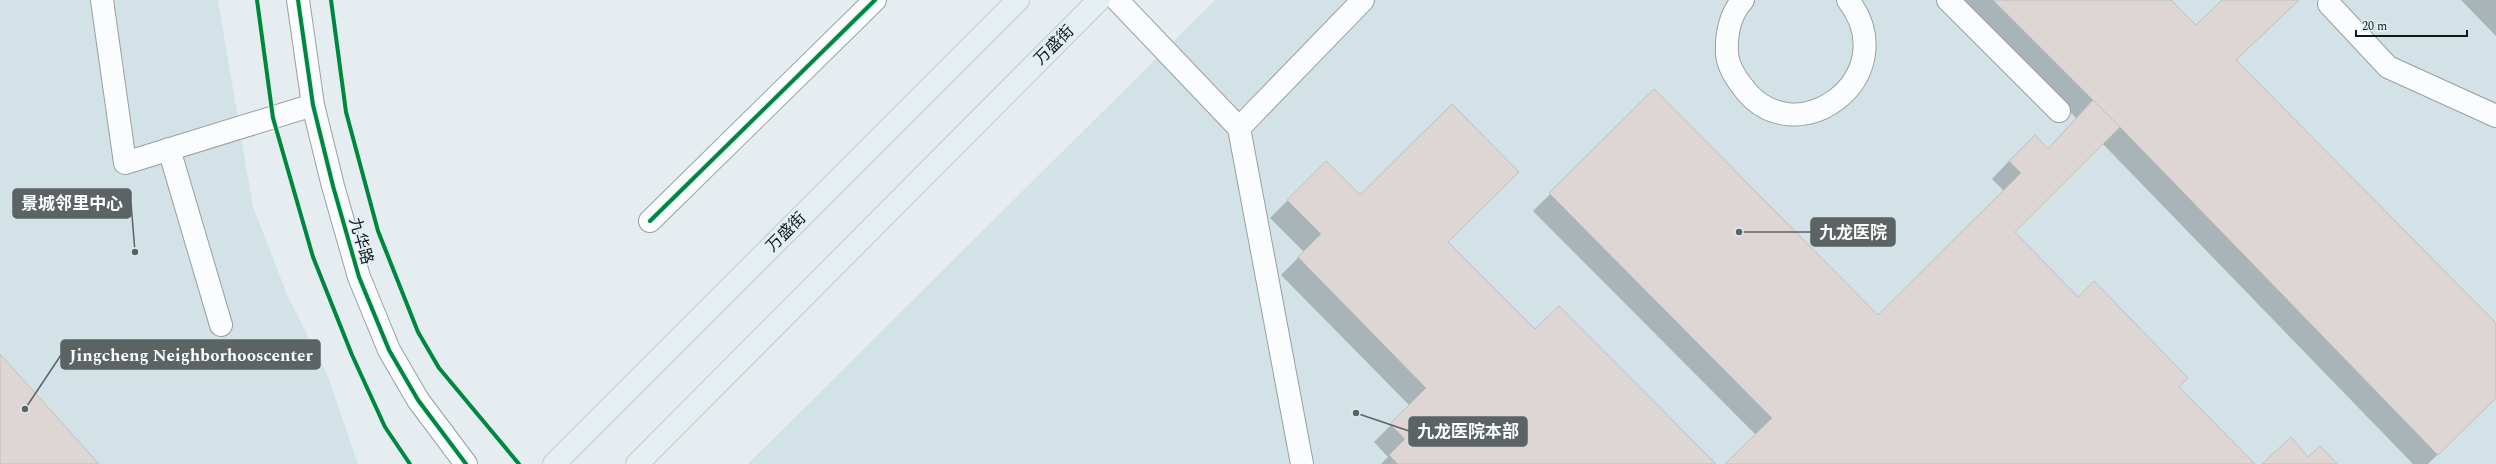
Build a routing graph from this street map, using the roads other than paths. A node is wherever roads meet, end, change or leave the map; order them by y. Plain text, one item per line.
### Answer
1 (102, 0) edge
2 (298, 0) edge
3 (875, 0) edge
4 (1018, 0) edge
5 (1099, 0) edge
6 (1117, 0) edge
7 (1363, 0) edge
8 (1743, 0) edge
9 (1848, 0) edge
10 (1948, 0) edge
11 (2329, 4) dead end
12 (314, 105) junction
13 (2059, 111) dead end
14 (2496, 116) edge
15 (1239, 128) junction
16 (169, 149) junction
17 (650, 221) dead end
18 (221, 325) dead end
19 (466, 464) edge
20 (554, 464) edge
21 (637, 464) edge
22 (1302, 464) edge

1 - 16 street
2 - 12 street, 九华路
3 - 17 street
4 - 20 main road, 万盛街
5 - 21 main road, 万盛街
6 - 15 street
7 - 15 street
8 - 9 street
10 - 13 street
11 - 14 street
12 - 16 street
12 - 19 street, 九华路
15 - 22 street
16 - 18 street

